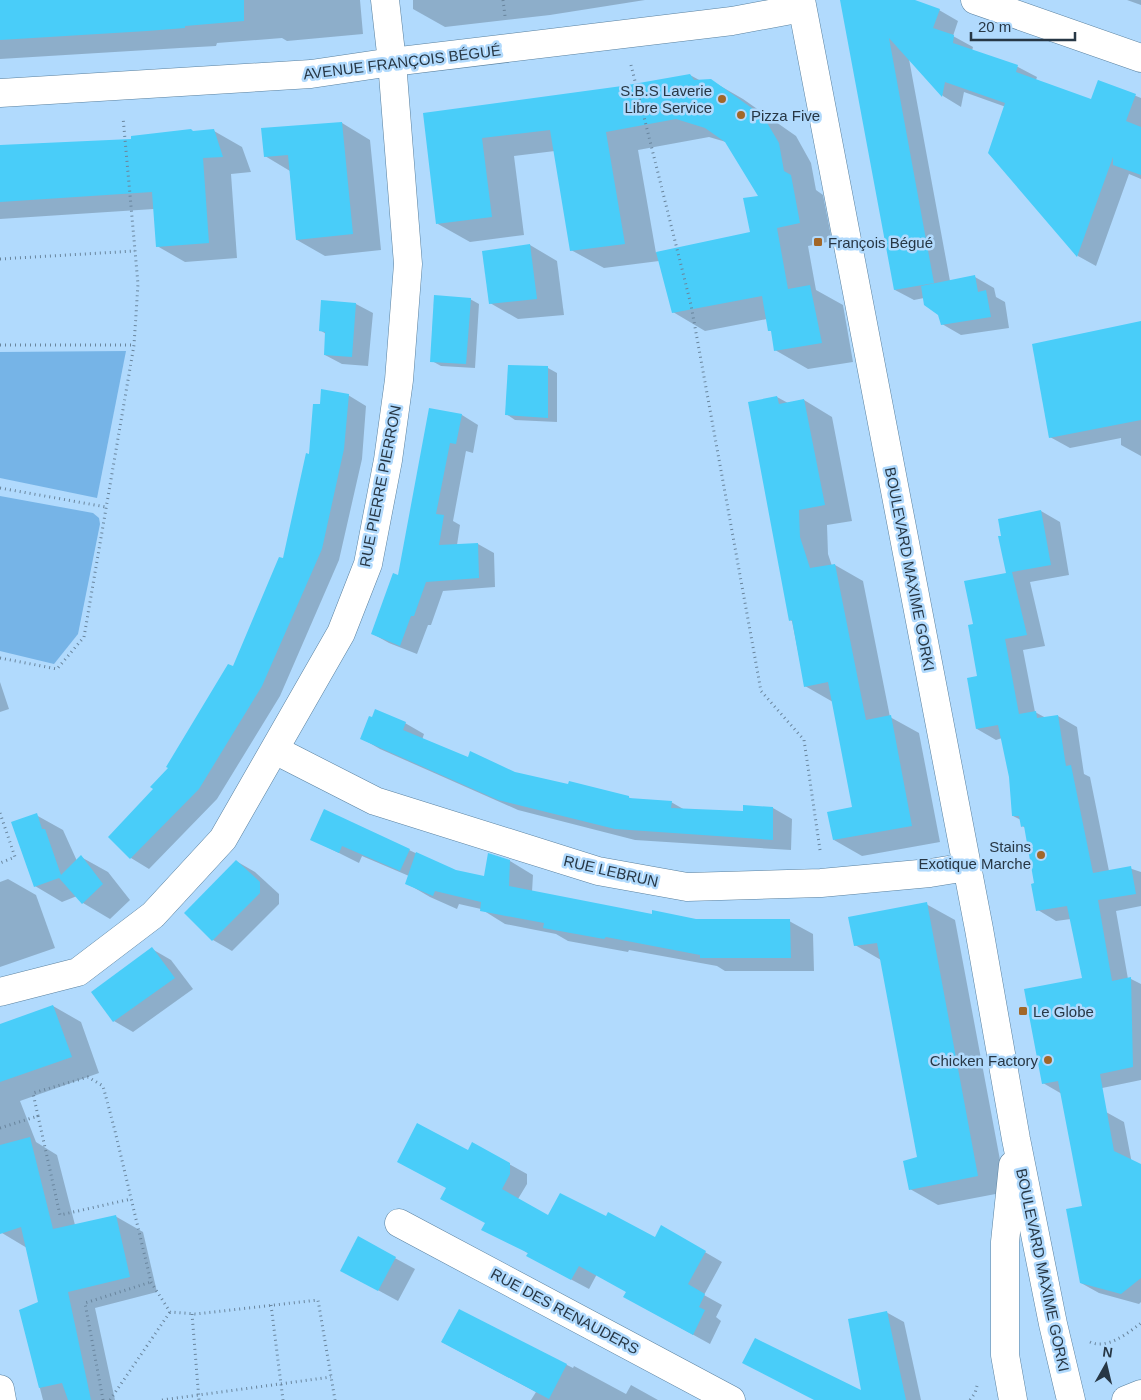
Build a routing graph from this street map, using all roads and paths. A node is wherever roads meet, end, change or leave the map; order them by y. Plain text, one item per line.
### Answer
1 (385, 0) edge
2 (975, 0) edge
3 (802, 4) edge
4 (626, 34) junction
5 (1141, 58) edge
6 (392, 62) junction
7 (122, 86) junction
8 (0, 93) edge
9 (135, 251) junction
10 (0, 259) edge
11 (0, 345) edge
12 (134, 345) junction
13 (0, 488) edge
14 (106, 507) junction
15 (0, 658) edge
16 (275, 750) junction
17 (0, 814) edge
18 (0, 863) edge
19 (967, 867) junction
20 (821, 883) junction
21 (0, 992) edge
22 (38, 1116) junction
23 (0, 1128) edge
24 (1016, 1139) junction
25 (131, 1199) junction
26 (400, 1223) dead end
27 (151, 1282) junction
28 (271, 1306) junction
29 (170, 1312) junction
30 (192, 1314) junction
31 (1141, 1323) edge
32 (1088, 1341) dead end
33 (331, 1377) junction
34 (281, 1384) junction
35 (0, 1389) edge
36 (1141, 1394) edge
37 (199, 1395) junction
38 (2, 1400) edge
39 (103, 1400) edge
40 (110, 1400) edge
41 (162, 1400) edge
42 (199, 1400) edge
43 (283, 1400) edge
44 (336, 1400) edge
45 (731, 1400) edge
46 (1013, 1400) edge
47 (1071, 1400) edge
48 (1126, 1400) edge

1 - 6 street, RUE PIERRE PIERRON
2 - 5 street
3 - 4 street, AVENUE FRANÇOIS BÉGUÉ
3 - 19 street, BOULEVARD MAXIME GORKI
4 - 6 street, AVENUE FRANÇOIS BÉGUÉ
4 - 20 path
6 - 7 street, AVENUE FRANÇOIS BÉGUÉ
6 - 16 street, RUE PIERRE PIERRON
7 - 8 street, AVENUE FRANÇOIS BÉGUÉ
7 - 9 path
9 - 10 path
9 - 12 path
11 - 12 path
12 - 14 path
13 - 14 path
14 - 15 path
16 - 20 street, RUE LEBRUN
16 - 21 street, RUE PIERRE PIERRON
17 - 18 path
19 - 20 street, RUE LEBRUN
19 - 24 street, BOULEVARD MAXIME GORKI
22 - 23 path
22 - 25 path
22 - 25 path
24 - 46 street, BOULEVARD MAXIME GORKI
24 - 47 street, BOULEVARD MAXIME GORKI
25 - 27 path
26 - 45 street, RUE DES RENAUDERS
27 - 29 path
27 - 39 path
28 - 30 path
28 - 33 path
28 - 34 path
29 - 30 path
29 - 40 path
30 - 37 path
31 - 32 path
33 - 34 path
33 - 44 path
34 - 37 path
34 - 43 path
35 - 38 street
36 - 48 street
37 - 41 path
37 - 42 path

